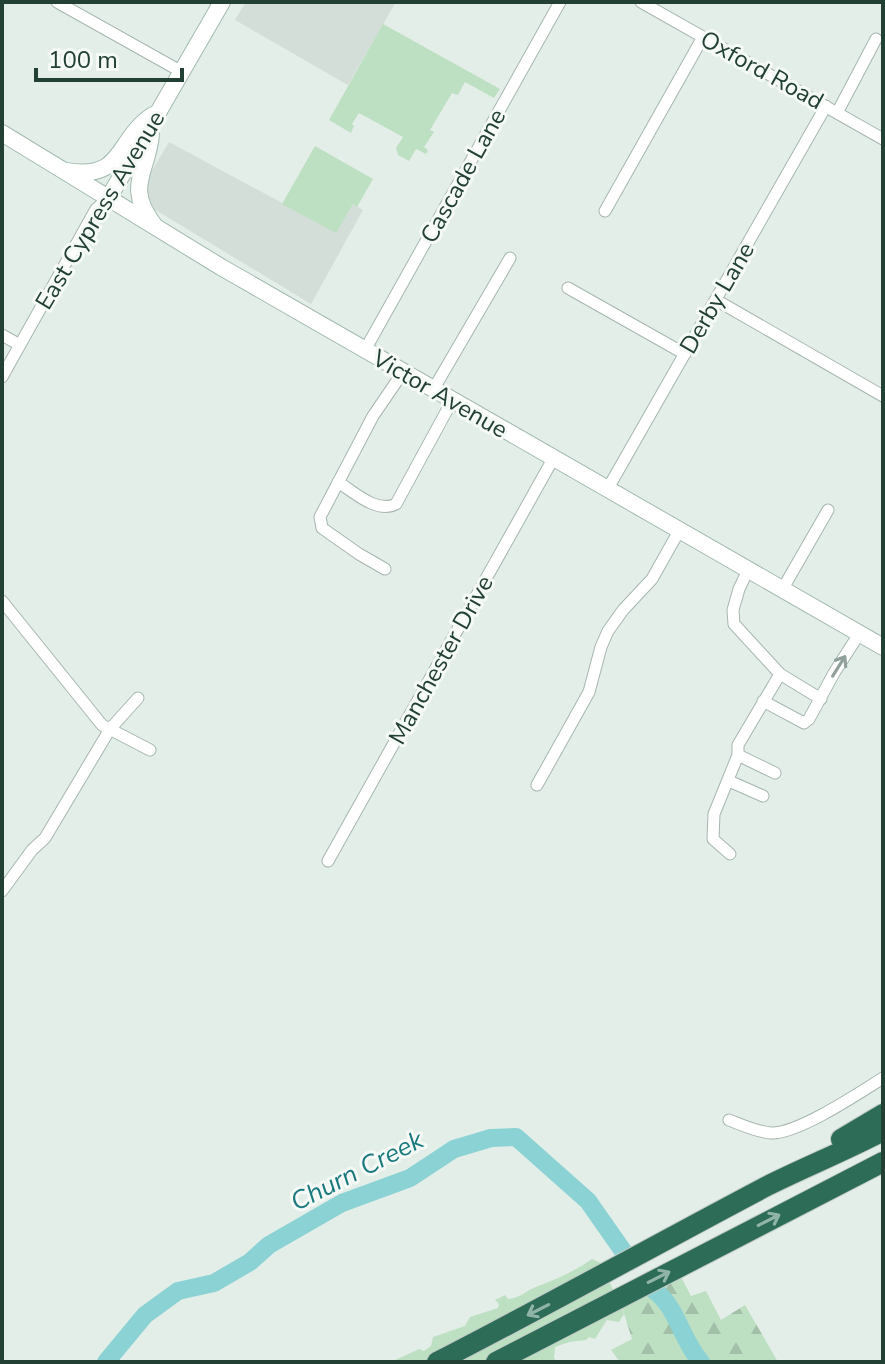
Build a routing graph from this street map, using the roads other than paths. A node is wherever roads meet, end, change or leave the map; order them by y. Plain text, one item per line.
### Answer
1 (57, 2) edge
2 (222, 2) edge
3 (560, 2) edge
4 (641, 2) edge
5 (703, 37) junction
6 (876, 39) dead end
7 (182, 72) junction
8 (826, 106) junction
9 (161, 109) junction
10 (837, 113) junction
11 (151, 126) junction
12 (2, 133) edge
13 (883, 139) edge
14 (57, 168) junction
15 (108, 199) junction
16 (605, 211) dead end
17 (158, 229) junction
18 (510, 258) dead end
19 (568, 288) dead end
20 (716, 300) junction
21 (2, 335) edge
22 (20, 345) junction
23 (365, 350) junction
24 (685, 354) junction
25 (403, 372) junction
26 (2, 377) edge
27 (433, 390) junction
28 (883, 396) edge
29 (452, 401) junction
30 (553, 459) junction
31 (338, 482) junction
32 (607, 490) junction
33 (828, 510) dead end
34 (679, 531) junction
35 (385, 569) dead end
36 (748, 570) junction
37 (782, 590) junction
38 (2, 601) edge
39 (859, 634) junction
40 (883, 647) edge
41 (780, 674) junction
42 (138, 698) dead end
43 (821, 699) junction
44 (763, 701) junction
45 (110, 729) junction
46 (150, 750) dead end
47 (738, 755) junction
48 (775, 773) dead end
49 (729, 781) junction
50 (537, 785) dead end
51 (763, 796) dead end
52 (730, 854) dead end
53 (328, 861) dead end
54 (2, 891) edge
55 (883, 1078) edge
56 (883, 1114) edge
57 (729, 1120) dead end
58 (883, 1131) edge
59 (883, 1162) edge
60 (771, 1184) junction
61 (437, 1362) edge
62 (496, 1362) edge

1 - 7 street
2 - 7 main road, East Cypress Avenue
3 - 23 street, Cascade Lane
4 - 5 street, Oxford Road
5 - 8 street, Oxford Road
5 - 16 street
6 - 10 street
7 - 9 main road, East Cypress Avenue
8 - 10 street, Oxford Road
8 - 20 street, Derby Lane
9 - 11 main road, East Cypress Avenue
9 - 14 main road
10 - 13 street, Oxford Road
11 - 15 main road, East Cypress Avenue
11 - 17 main road
12 - 14 main road, Victor Avenue
14 - 15 main road, Victor Avenue
15 - 17 main road, Victor Avenue
15 - 22 street, East Cypress Avenue
17 - 23 main road, Victor Avenue
18 - 27 street
19 - 24 street
20 - 24 street, Derby Lane
20 - 28 street
21 - 22 street
22 - 26 street, East Cypress Avenue
23 - 25 main road, Victor Avenue
24 - 32 street, Derby Lane
25 - 27 main road, Victor Avenue
25 - 31 street
27 - 29 main road, Victor Avenue
29 - 30 main road, Victor Avenue
29 - 31 street
30 - 32 main road, Victor Avenue
30 - 53 street, Manchester Drive
31 - 35 street
32 - 34 main road, Victor Avenue
33 - 37 street
34 - 36 main road, Victor Avenue
34 - 50 street
36 - 37 main road, Victor Avenue
36 - 41 street
37 - 39 main road, Victor Avenue
38 - 45 street
39 - 40 main road, Victor Avenue
43 -> 39 street
41 - 43 street
41 - 44 street
42 - 45 street
43 - 44 street
44 - 47 street
45 - 46 street
45 - 54 street
47 - 48 street
47 - 49 street
49 - 51 street
49 - 52 street
55 - 57 street
56 - 60 highway
58 - 60 highway
62 -> 59 highway
60 -> 61 highway

